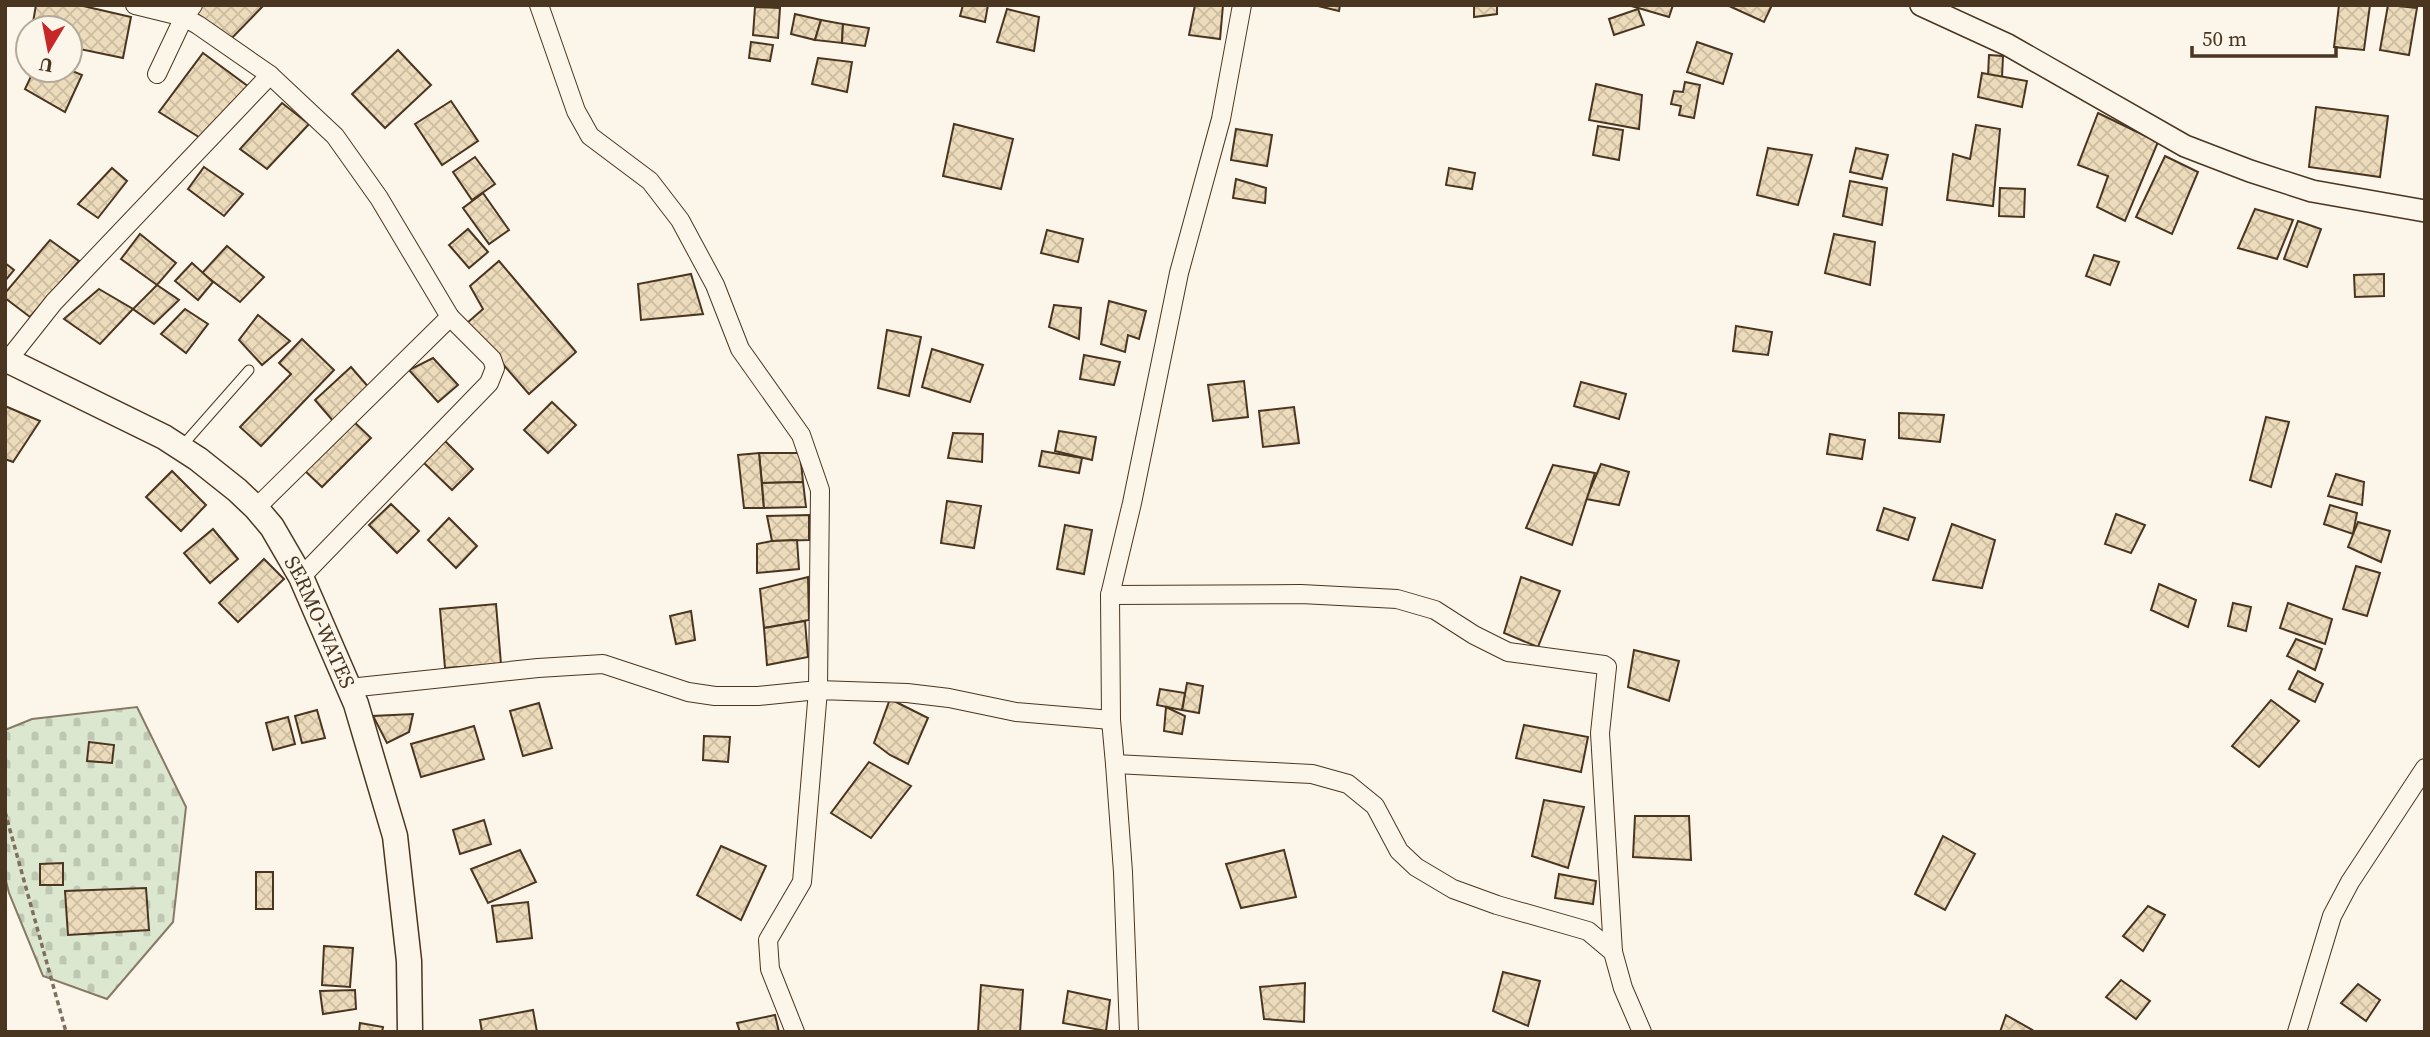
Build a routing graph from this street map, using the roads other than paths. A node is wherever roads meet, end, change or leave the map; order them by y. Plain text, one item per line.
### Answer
1 (135, 5) edge
2 (539, 5) edge
3 (1242, 5) edge
4 (1921, 5) edge
5 (188, 11) edge
6 (157, 74) dead end
7 (270, 75) junction
8 (2425, 211) edge
9 (450, 317) junction
10 (7, 360) edge
11 (249, 370) dead end
12 (181, 447) junction
13 (256, 508) junction
14 (301, 576) junction
15 (1110, 595) junction
16 (349, 688) junction
17 (818, 690) junction
18 (1111, 720) junction
19 (1115, 764) junction
20 (2425, 768) edge
21 (1613, 952) junction
22 (410, 1032) edge
23 (795, 1032) edge
24 (1129, 1032) edge
25 (1642, 1032) edge
26 (2297, 1032) edge

1 - 5 street
2 - 17 street
3 - 15 street
4 - 8 street
5 - 6 street
5 - 7 street
7 - 9 street
7 - 10 street
9 - 13 street
9 - 14 street
10 - 12 main road, SERMO-WATES
11 - 12 lane
12 - 13 main road, SERMO-WATES
13 - 14 main road, SERMO-WATES
14 - 16 main road, SERMO-WATES
15 - 18 street
15 - 21 street
16 - 17 street
16 - 22 main road, SERMO-WATES
17 - 18 street
17 - 23 street
18 - 19 street
19 - 21 street
19 - 24 street
20 - 26 street
21 - 25 street

